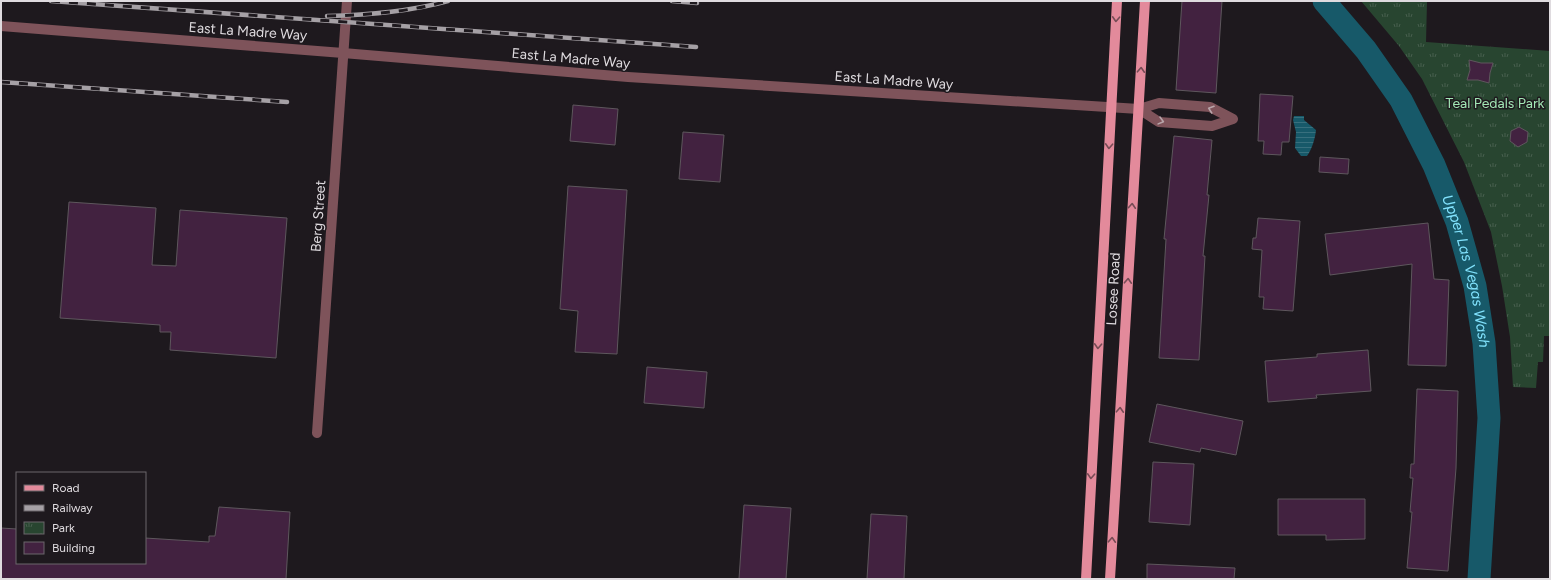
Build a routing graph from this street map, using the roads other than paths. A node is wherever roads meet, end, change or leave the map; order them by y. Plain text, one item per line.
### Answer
1 (347, 1) edge
2 (1117, 1) edge
3 (1145, 1) edge
4 (1, 26) edge
5 (343, 53) junction
6 (1111, 108) junction
7 (1139, 109) junction
8 (317, 433) dead end
9 (1086, 579) edge
10 (1110, 579) edge

1 - 5 street, Berg Street
2 -> 6 main road, Losee Road
7 -> 3 main road, Losee Road
4 - 5 street, East La Madre Way
5 - 6 street, East La Madre Way
5 - 8 street, Berg Street
6 - 7 street, East La Madre Way
6 -> 9 main road, Losee Road
7 -> 7 street, East La Madre Way
10 -> 7 main road, Losee Road

